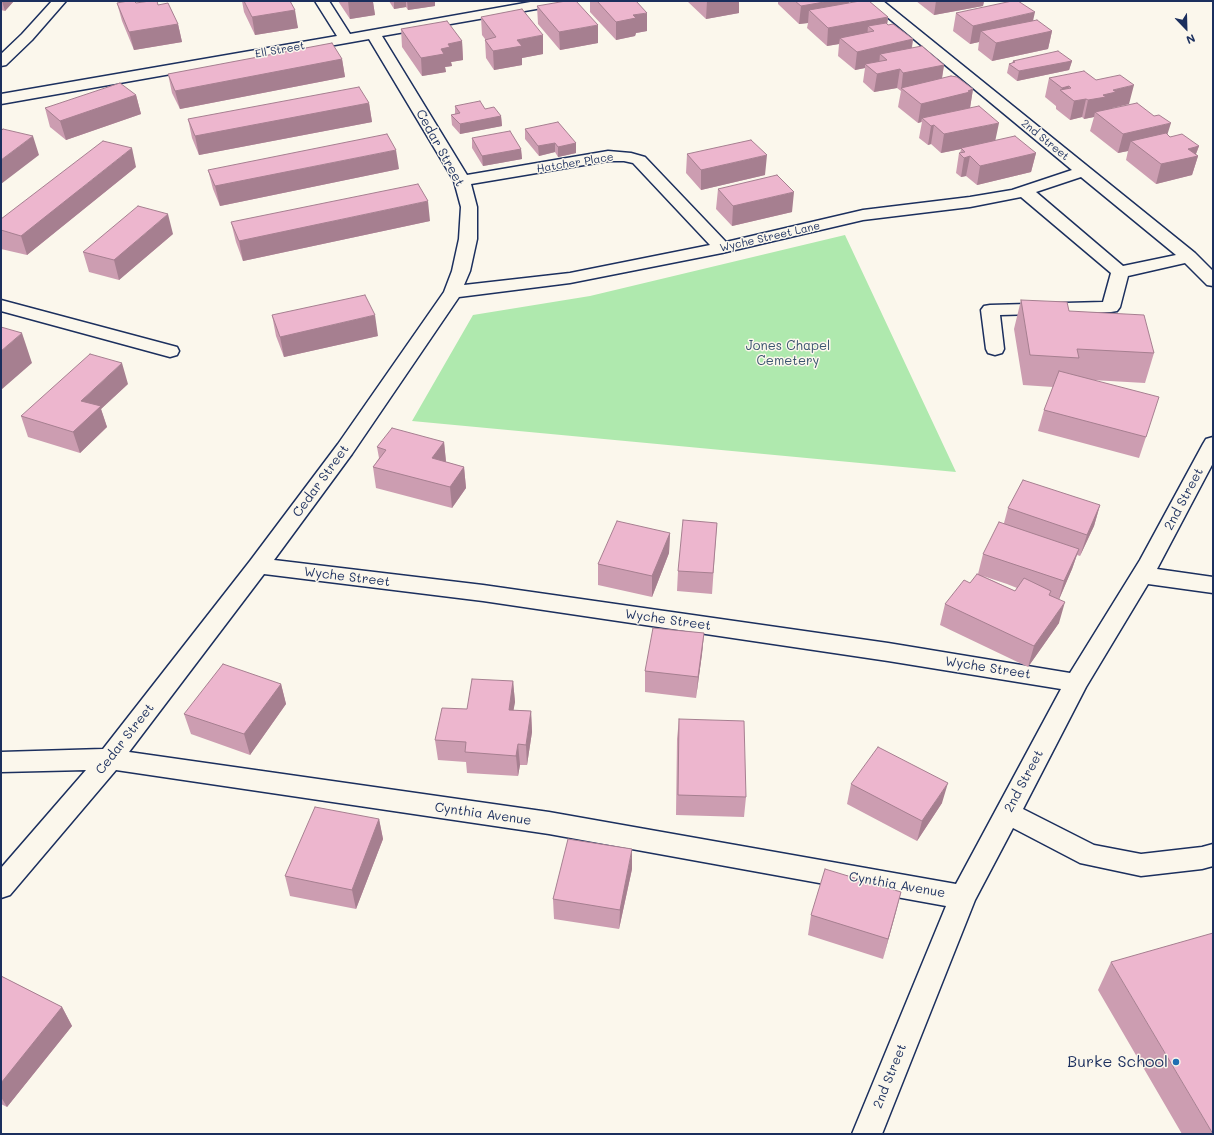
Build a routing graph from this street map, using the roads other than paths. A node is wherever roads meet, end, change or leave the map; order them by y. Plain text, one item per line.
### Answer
1 (59, 1) edge
2 (322, 1) edge
3 (559, 1) edge
4 (875, 1) edge
5 (373, 34) junction
6 (346, 39) junction
7 (1, 62) edge
8 (1, 99) edge
9 (1084, 170) junction
10 (462, 181) junction
11 (1024, 191) junction
12 (722, 248) junction
13 (1189, 257) junction
14 (1120, 272) junction
15 (1213, 281) edge
16 (452, 292) junction
17 (1, 305) edge
18 (996, 349) dead end
19 (170, 351) dead end
20 (1213, 444) edge
21 (258, 566) junction
22 (1142, 575) junction
23 (1213, 585) edge
24 (1076, 683) junction
25 (110, 759) junction
26 (1, 762) edge
27 (1007, 813) junction
28 (1213, 855) edge
29 (1, 887) edge
30 (963, 897) junction
31 (867, 1134) edge

1 - 7 street
2 - 6 street
3 - 5 street, Ell Street
4 - 9 street, 2nd Street
5 - 6 street, Ell Street
5 - 10 street, Cedar Street
6 - 8 street, Ell Street
9 - 11 street, Wyche Street Lane
9 - 13 street, 2nd Street
10 - 12 street, Hatcher Place
10 - 16 street, Cedar Street
11 - 12 street, Wyche Street Lane
11 - 14 street
12 - 16 street, Wyche Street Lane
13 - 14 street
13 - 15 street, 2nd Street
14 - 18 street
16 - 21 street, Cedar Street
17 - 19 street
20 - 22 street, 2nd Street
21 - 24 street, Wyche Street
21 - 25 street, Cedar Street
22 - 23 street
22 - 24 street, 2nd Street
24 - 27 street, 2nd Street
25 - 26 street, Cynthia Avenue
25 - 29 street, Cedar Street
25 - 30 street, Cynthia Avenue
27 - 28 street
27 - 30 street, 2nd Street
30 - 31 street, 2nd Street

